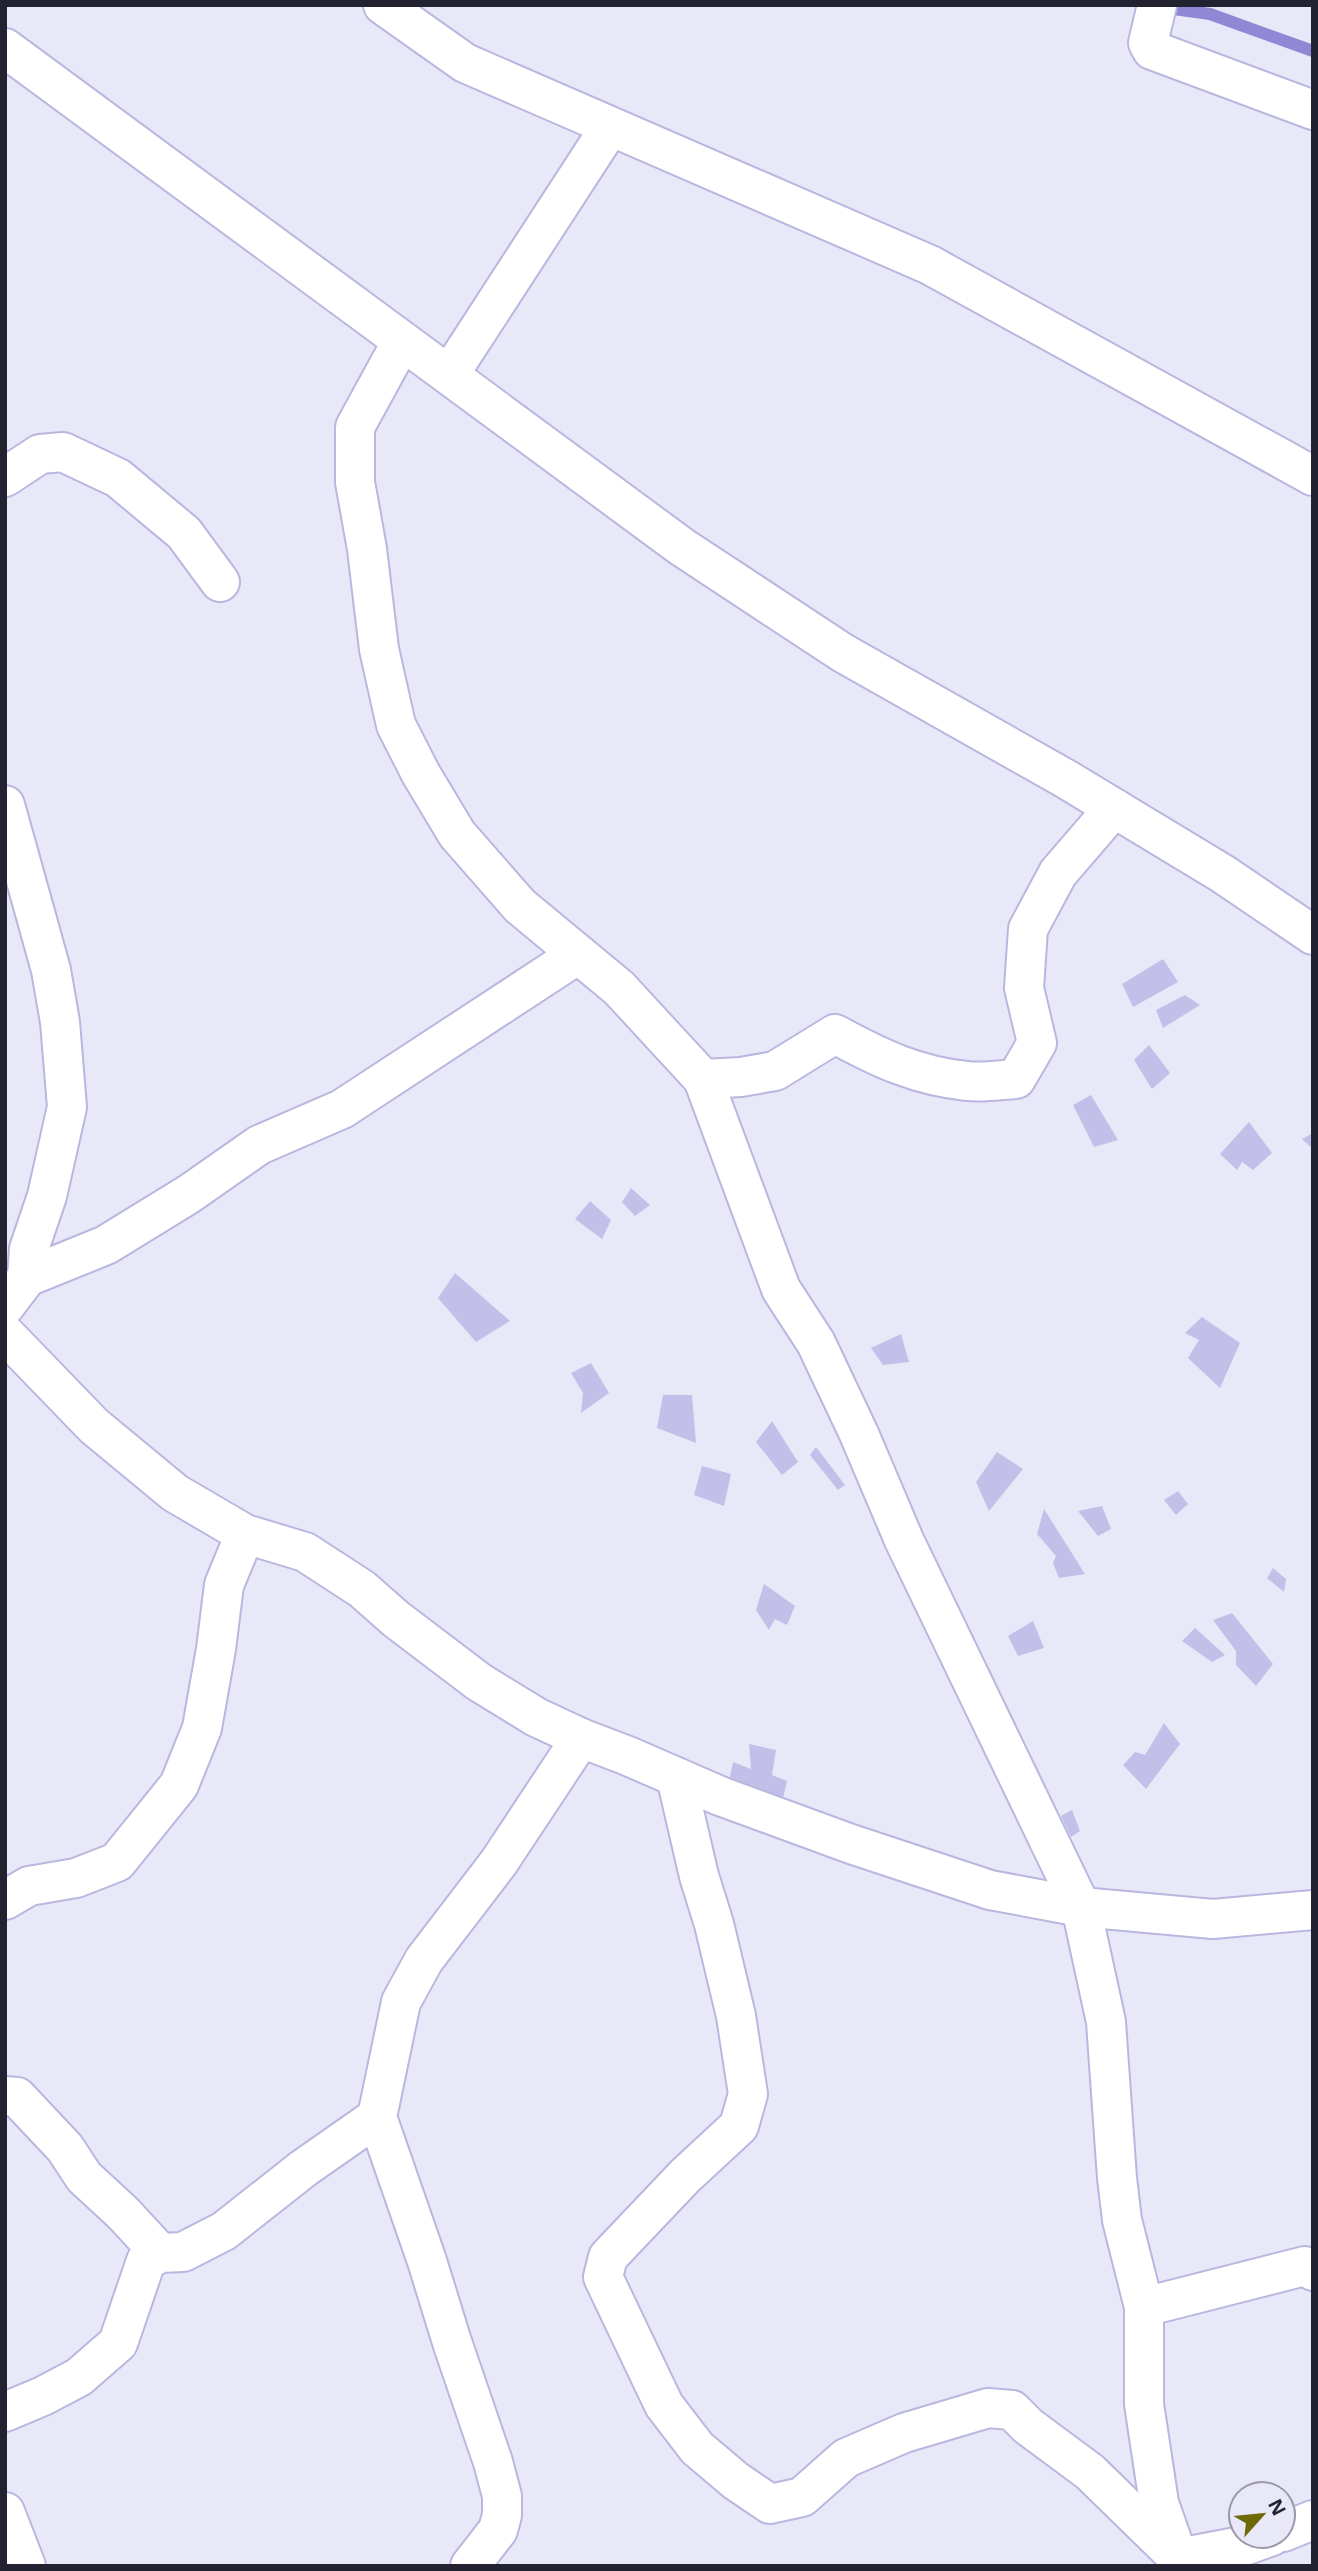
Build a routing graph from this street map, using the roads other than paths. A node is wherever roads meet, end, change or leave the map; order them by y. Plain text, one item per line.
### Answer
1 (383, 5) edge
2 (1157, 5) edge
3 (5, 48) edge
4 (1313, 110) edge
5 (610, 127) junction
6 (402, 341) junction
7 (450, 375) junction
8 (1313, 476) edge
9 (5, 477) edge
10 (220, 582) dead end
11 (5, 805) edge
12 (1114, 808) junction
13 (1313, 935) edge
14 (577, 955) junction
15 (704, 1079) junction
16 (16, 1292) edge
17 (5, 1334) edge
18 (245, 1534) junction
19 (581, 1738) junction
20 (676, 1777) junction
21 (5, 1900) edge
22 (1081, 1907) junction
23 (1313, 1910) edge
24 (5, 2096) edge
25 (377, 2117) junction
26 (160, 2253) junction
27 (1313, 2271) edge
28 (1144, 2307) junction
29 (5, 2412) edge
30 (5, 2511) edge
31 (1227, 2550) edge
32 (1180, 2562) edge
33 (26, 2566) edge
34 (470, 2566) edge

1 - 5 street
2 - 4 street
3 - 6 street
5 - 7 street
5 - 8 street
6 - 7 street
6 - 14 street
7 - 12 street
9 - 10 street
11 - 16 street
12 - 13 street
12 - 15 street
14 - 15 street
14 - 16 street
15 - 22 street
17 - 18 street
18 - 19 street
18 - 21 street
19 - 20 street
19 - 25 street
20 - 22 street
20 - 32 street
22 - 23 street
22 - 28 street
24 - 26 street
25 - 26 street
25 - 34 street
26 - 29 street
27 - 28 street
28 - 32 street
30 - 33 street
31 - 32 street

